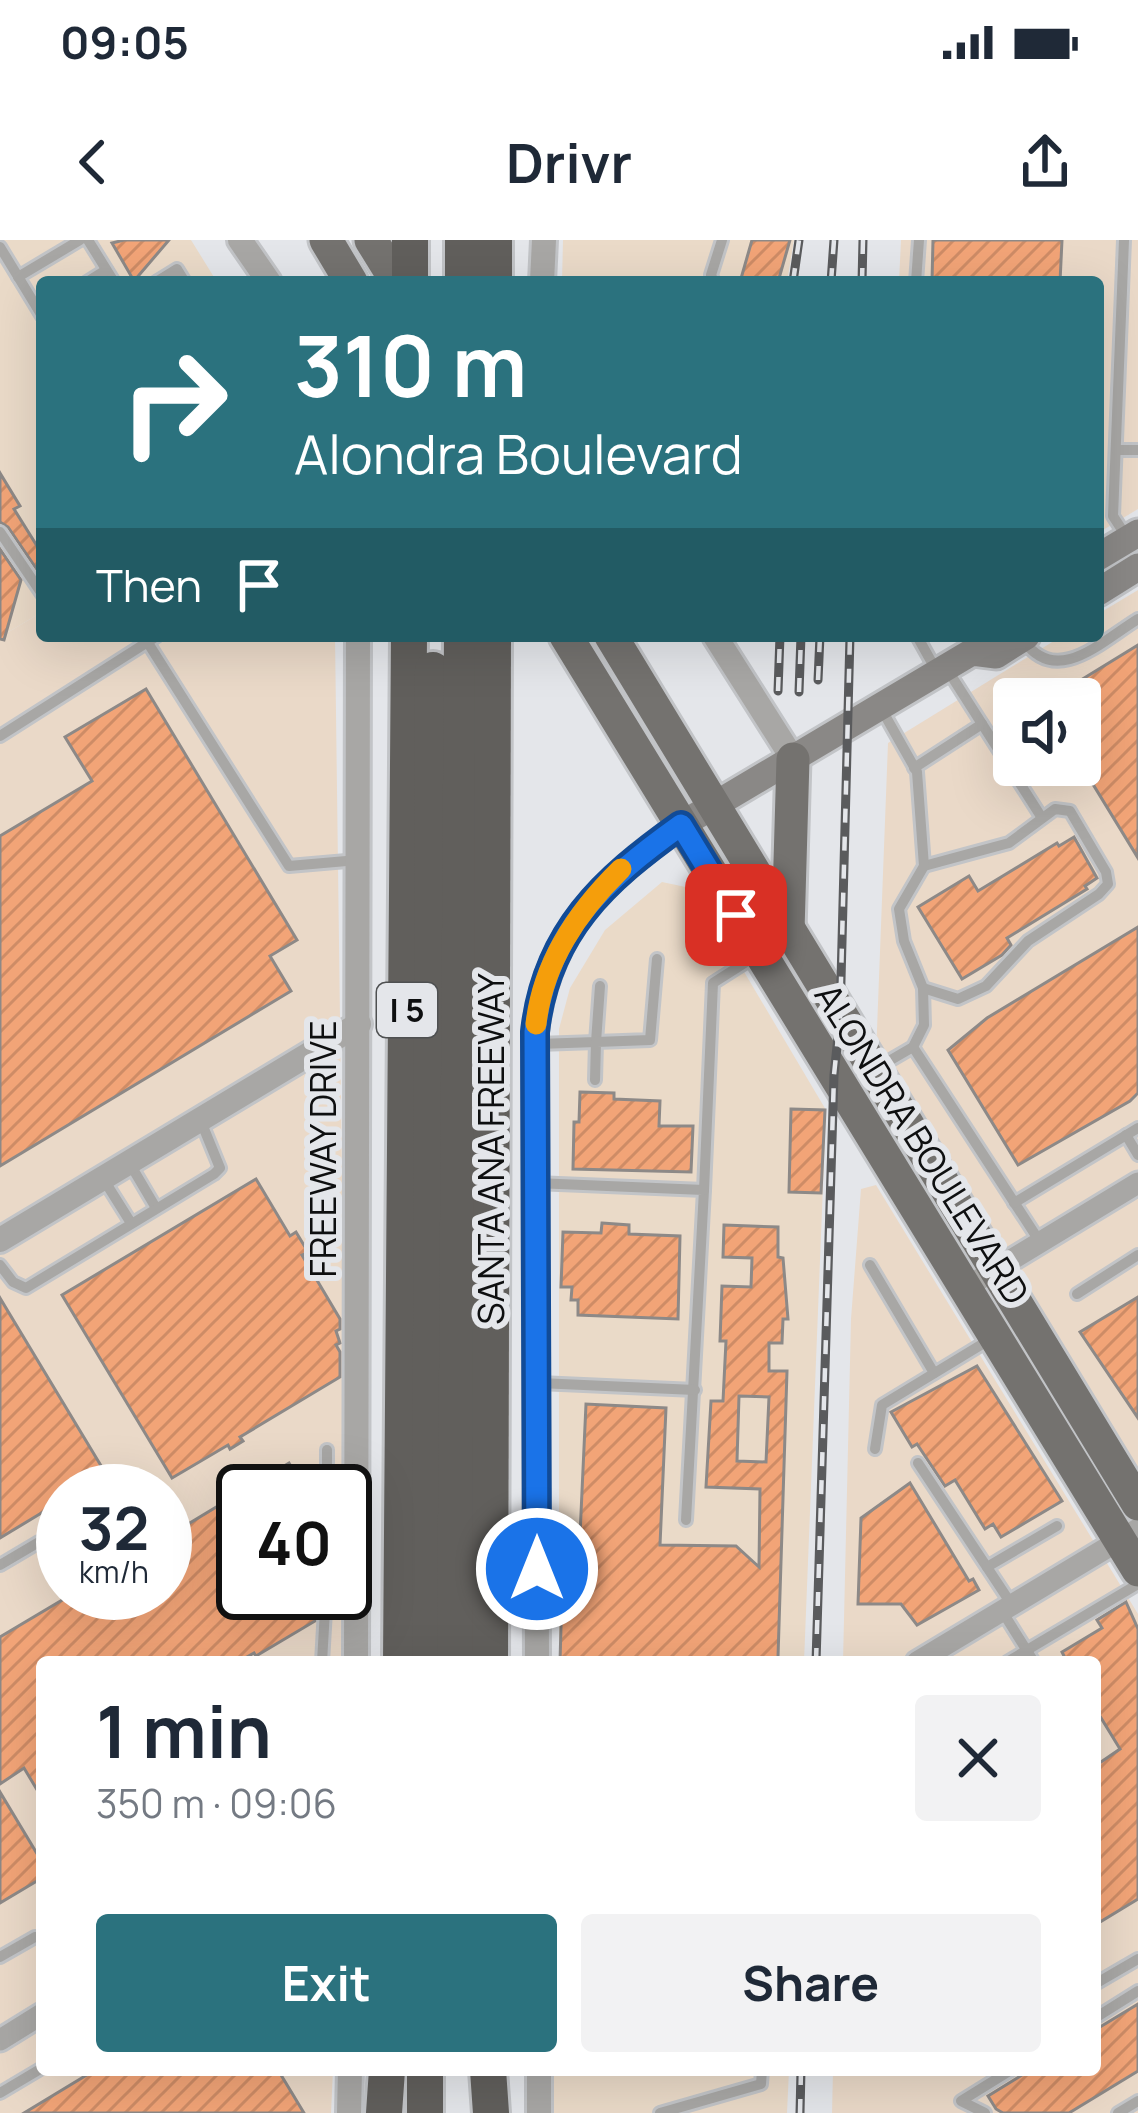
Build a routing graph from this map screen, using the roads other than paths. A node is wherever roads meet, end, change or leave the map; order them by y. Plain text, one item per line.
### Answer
1 (84, 240) edge
2 (241, 240) edge
3 (326, 240) edge
4 (371, 240) edge
5 (410, 240) edge
6 (434, 240) edge
7 (463, 240) edge
8 (494, 240) edge
9 (544, 240) edge
10 (722, 240) edge
11 (919, 240) edge
12 (1124, 240) edge
13 (0, 247) edge
14 (106, 270) junction
15 (96, 276) edge
16 (110, 276) edge
17 (265, 276) edge
18 (347, 276) edge
19 (393, 276) edge
20 (410, 276) edge
21 (434, 276) edge
22 (463, 276) edge
23 (494, 276) edge
24 (542, 276) edge
25 (711, 276) edge
26 (916, 276) edge
27 (18, 277) junction
28 (36, 304) edge
29 (1116, 450) junction
30 (1138, 450) edge
31 (0, 532) edge
32 (1133, 536) edge
33 (1104, 553) edge
34 (1138, 567) edge
35 (36, 585) edge
36 (1104, 588) edge
37 (1138, 619) edge
38 (1104, 640) edge
39 (147, 642) edge
40 (154, 642) edge
41 (358, 642) edge
42 (409, 642) edge
43 (433, 642) edge
44 (462, 642) edge
45 (493, 642) edge
46 (570, 642) edge
47 (614, 642) edge
48 (719, 642) edge
49 (921, 642) edge
50 (1016, 642) edge
51 (1027, 642) edge
52 (1101, 642) edge
53 (975, 644) edge
54 (942, 670) junction
55 (880, 707) junction
56 (982, 724) junction
57 (0, 736) edge
58 (793, 759) junction
59 (914, 767) junction
60 (712, 807) junction
61 (1042, 818) junction
62 (681, 825) junction
63 (358, 860) junction
64 (924, 866) junction
65 (788, 933) junction
66 (759, 953) junction
67 (657, 959) dead end
68 (600, 986) dead end
69 (923, 988) junction
70 (359, 1024) junction
71 (596, 1042) junction
72 (535, 1044) junction
73 (913, 1046) junction
74 (873, 1070) junction
75 (595, 1080) dead end
76 (200, 1119) junction
77 (1138, 1128) edge
78 (1126, 1135) junction
79 (1138, 1155) edge
80 (128, 1162) junction
81 (103, 1178) junction
82 (535, 1183) junction
83 (1138, 1184) edge
84 (704, 1190) junction
85 (1014, 1203) junction
86 (156, 1208) junction
87 (131, 1223) junction
88 (0, 1240) edge
89 (1040, 1242) junction
90 (1138, 1255) edge
91 (0, 1265) edge
92 (870, 1265) dead end
93 (994, 1270) junction
94 (965, 1288) junction
95 (1077, 1294) dead end
96 (994, 1337) junction
97 (934, 1373) junction
98 (536, 1383) junction
99 (695, 1390) junction
100 (875, 1449) dead end
101 (327, 1450) dead end
102 (918, 1463) dead end
103 (327, 1464) edge
104 (1138, 1504) edge
105 (686, 1520) dead end
106 (1057, 1526) dead end
107 (1129, 1535) edge
108 (36, 1543) edge
109 (0, 1565) edge
110 (987, 1567) junction
111 (1138, 1570) edge
112 (1138, 1584) edge
113 (1007, 1608) junction
114 (324, 1620) edge
115 (322, 1656) edge
116 (356, 1656) edge
117 (401, 1656) edge
118 (430, 1656) edge
119 (455, 1656) edge
120 (490, 1656) edge
121 (537, 1656) edge
122 (927, 1656) edge
123 (1030, 1656) edge
124 (36, 1937) edge
125 (0, 1957) edge
126 (1138, 1959) edge
127 (1101, 1981) edge
128 (1138, 1991) edge
129 (1101, 2014) edge
130 (36, 2018) edge
131 (0, 2040) edge
132 (36, 2072) edge
133 (350, 2076) edge
134 (387, 2076) edge
135 (396, 2076) edge
136 (425, 2076) edge
137 (449, 2076) edge
138 (483, 2076) edge
139 (485, 2076) edge
140 (539, 2076) edge
141 (762, 2076) edge
142 (1001, 2076) edge
143 (0, 2093) edge
144 (1138, 2101) edge
145 (349, 2113) edge
146 (384, 2113) edge
147 (396, 2113) edge
148 (424, 2113) edge
149 (448, 2113) edge
150 (480, 2113) edge
151 (491, 2113) edge
152 (539, 2113) edge
153 (660, 2113) edge
154 (985, 2113) edge
155 (1118, 2113) edge

1 - 14 lane
1 - 27 lane
2 - 17 street
3 - 18 main road
4 - 19 main road
5 - 20 highway
6 - 21 highway
7 - 22 highway
8 - 23 highway
9 - 24 street
10 - 25 lane
11 - 26 lane
12 - 29 lane
13 - 27 lane
14 - 15 lane
14 - 16 lane
27 - 28 lane
29 - 30 lane
29 - 32 lane
31 - 35 lane
32 - 33 main road
34 - 36 main road
37 - 38 lane
39 - 57 lane
40 - 63 lane
41 - 63 street, FREEWAY DRIVE
42 - 117 highway, I 5
43 - 118 highway
44 - 119 highway
45 - 120 highway, SANTA ANA FREEWAY / I 5
46 - 62 main road, ALONDRA BOULEVARD
47 - 60 main road, ALONDRA BOULEVARD
48 - 58 street
49 - 54 lane
50 - 53 main road
51 - 52 lane
53 - 54 main road
54 - 55 main road
54 - 56 lane
55 - 58 main road
55 - 59 lane
56 - 59 lane
56 - 61 lane
58 - 60 main road
58 - 65 main road
59 - 64 lane
60 - 62 main road
60 - 65 main road, ALONDRA BOULEVARD
61 - 64 lane
61 - 69 lane
62 - 66 main road, ALONDRA BOULEVARD
62 - 72 street
63 - 70 street, FREEWAY DRIVE
64 - 69 lane
65 - 74 main road, ALONDRA BOULEVARD
66 - 84 lane
66 - 94 main road, ALONDRA BOULEVARD
67 - 71 lane
68 - 71 lane
69 - 73 lane
70 - 76 street
70 - 116 street, FREEWAY DRIVE
71 - 72 lane
71 - 75 lane
72 - 82 street
73 - 74 lane
73 - 85 lane
74 - 93 main road, ALONDRA BOULEVARD
76 - 80 street
76 - 86 lane
77 - 78 lane
78 - 79 lane
78 - 85 lane
80 - 81 street
80 - 86 lane
81 - 87 lane
81 - 88 street
82 - 84 lane
82 - 98 street
83 - 89 street
84 - 99 lane
85 - 89 lane
86 - 87 lane
87 - 91 lane
89 - 93 street
90 - 95 lane
92 - 97 lane
93 - 94 street
93 - 104 main road, ALONDRA BOULEVARD
94 - 96 main road, ALONDRA BOULEVARD
96 - 97 lane
96 - 107 main road, ALONDRA BOULEVARD
97 - 100 lane
98 - 99 lane
98 - 121 street
99 - 105 lane
101 - 103 lane
102 - 110 lane
106 - 110 lane
107 - 111 main road, ALONDRA BOULEVARD
107 - 113 street
108 - 109 lane
110 - 113 lane
112 - 123 lane
113 - 122 street
113 - 123 lane
114 - 115 lane
124 - 125 lane
126 - 127 lane
128 - 129 lane
130 - 131 street
132 - 143 lane
133 - 145 street
134 - 146 highway
135 - 147 highway
136 - 148 highway
137 - 149 highway
138 - 150 highway
139 - 151 highway
140 - 152 street
141 - 153 lane
142 - 154 lane
144 - 155 lane

